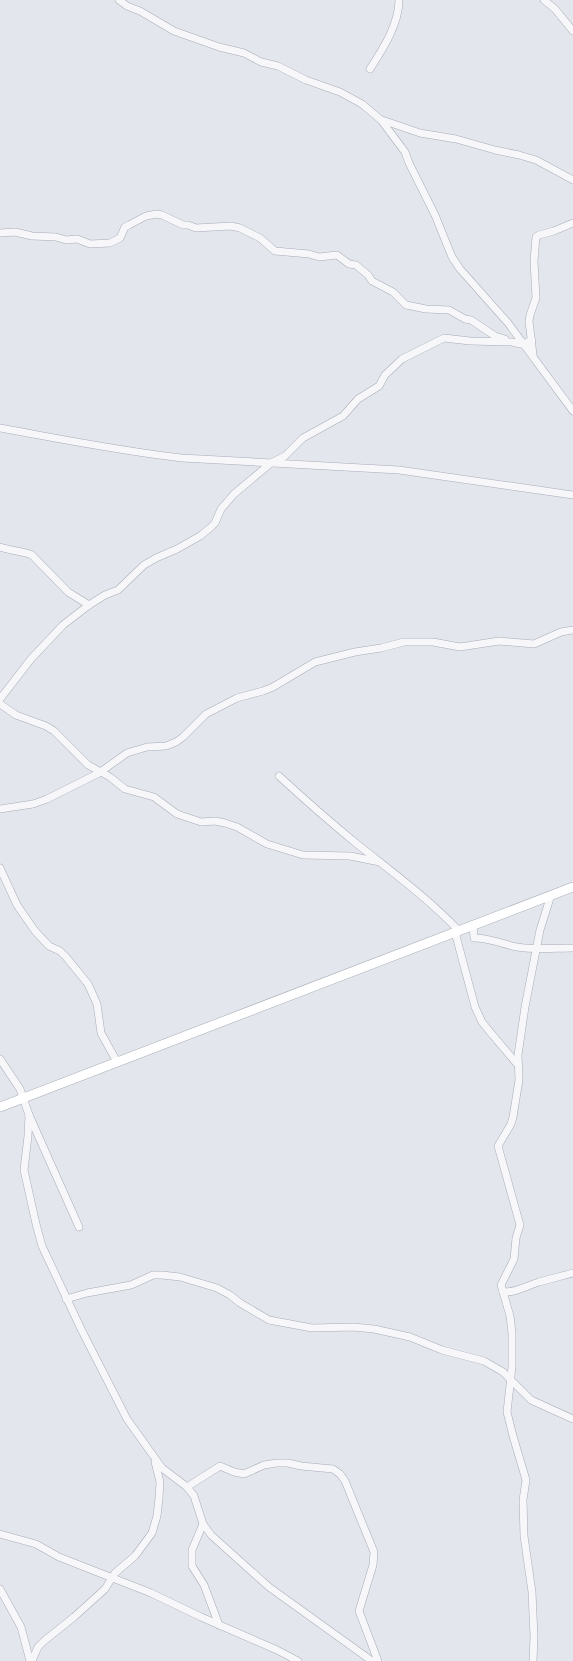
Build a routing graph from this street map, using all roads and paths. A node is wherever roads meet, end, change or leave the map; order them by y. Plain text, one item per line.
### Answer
1 (119, 0) edge
2 (399, 0) edge
3 (544, 0) edge
4 (573, 31) edge
5 (370, 69) dead end
6 (381, 120) junction
7 (573, 180) edge
8 (573, 223) edge
9 (0, 233) edge
10 (532, 340) junction
11 (512, 342) junction
12 (524, 344) junction
13 (534, 358) junction
14 (573, 411) edge
15 (0, 428) edge
16 (271, 463) junction
17 (573, 495) edge
18 (0, 547) edge
19 (89, 605) junction
20 (573, 630) edge
21 (0, 699) edge
22 (0, 704) edge
23 (99, 773) junction
24 (279, 776) dead end
25 (0, 809) edge
26 (380, 862) junction
27 (0, 868) edge
28 (573, 887) edge
29 (551, 895) junction
30 (472, 925) junction
31 (457, 931) junction
32 (537, 948) junction
33 (573, 948) edge
34 (0, 1059) edge
35 (117, 1062) junction
36 (518, 1065) junction
37 (21, 1094) junction
38 (0, 1107) edge
39 (29, 1115) junction
40 (79, 1227) dead end
41 (573, 1273) edge
42 (503, 1292) junction
43 (66, 1299) junction
44 (511, 1380) junction
45 (573, 1419) edge
46 (155, 1459) junction
47 (187, 1487) junction
48 (203, 1524) junction
49 (0, 1534) edge
50 (112, 1577) junction
51 (0, 1589) edge
52 (219, 1625) junction
53 (31, 1661) edge
54 (298, 1661) edge
55 (372, 1661) edge
56 (378, 1661) edge
57 (533, 1661) edge

1 - 6 street
2 - 5 street
3 - 4 street
6 - 7 street
6 - 12 street
8 - 10 street
9 - 11 street
10 - 12 street
10 - 13 street
11 - 12 street
11 - 16 street
12 - 13 street
13 - 14 street
15 - 16 street
16 - 17 street
16 - 19 street
18 - 19 street
19 - 21 street
20 - 23 street
22 - 23 street
23 - 25 street
23 - 26 street
24 - 26 street
26 - 31 street
27 - 35 street
28 - 29 street
29 - 30 street
29 - 32 street
30 - 31 street
30 - 32 street
31 - 35 street
31 - 36 street
32 - 33 street
32 - 36 street
34 - 37 street
35 - 37 street
36 - 42 street
37 - 38 street
37 - 39 street
39 - 40 street
39 - 43 street
41 - 42 street
42 - 44 street
43 - 44 street
43 - 46 street
44 - 45 street
44 - 57 street
46 - 47 street
46 - 50 street
47 - 48 street
47 - 56 street
48 - 52 street
48 - 55 street
49 - 50 street
50 - 52 street
50 - 53 street
51 - 53 street
52 - 54 street

